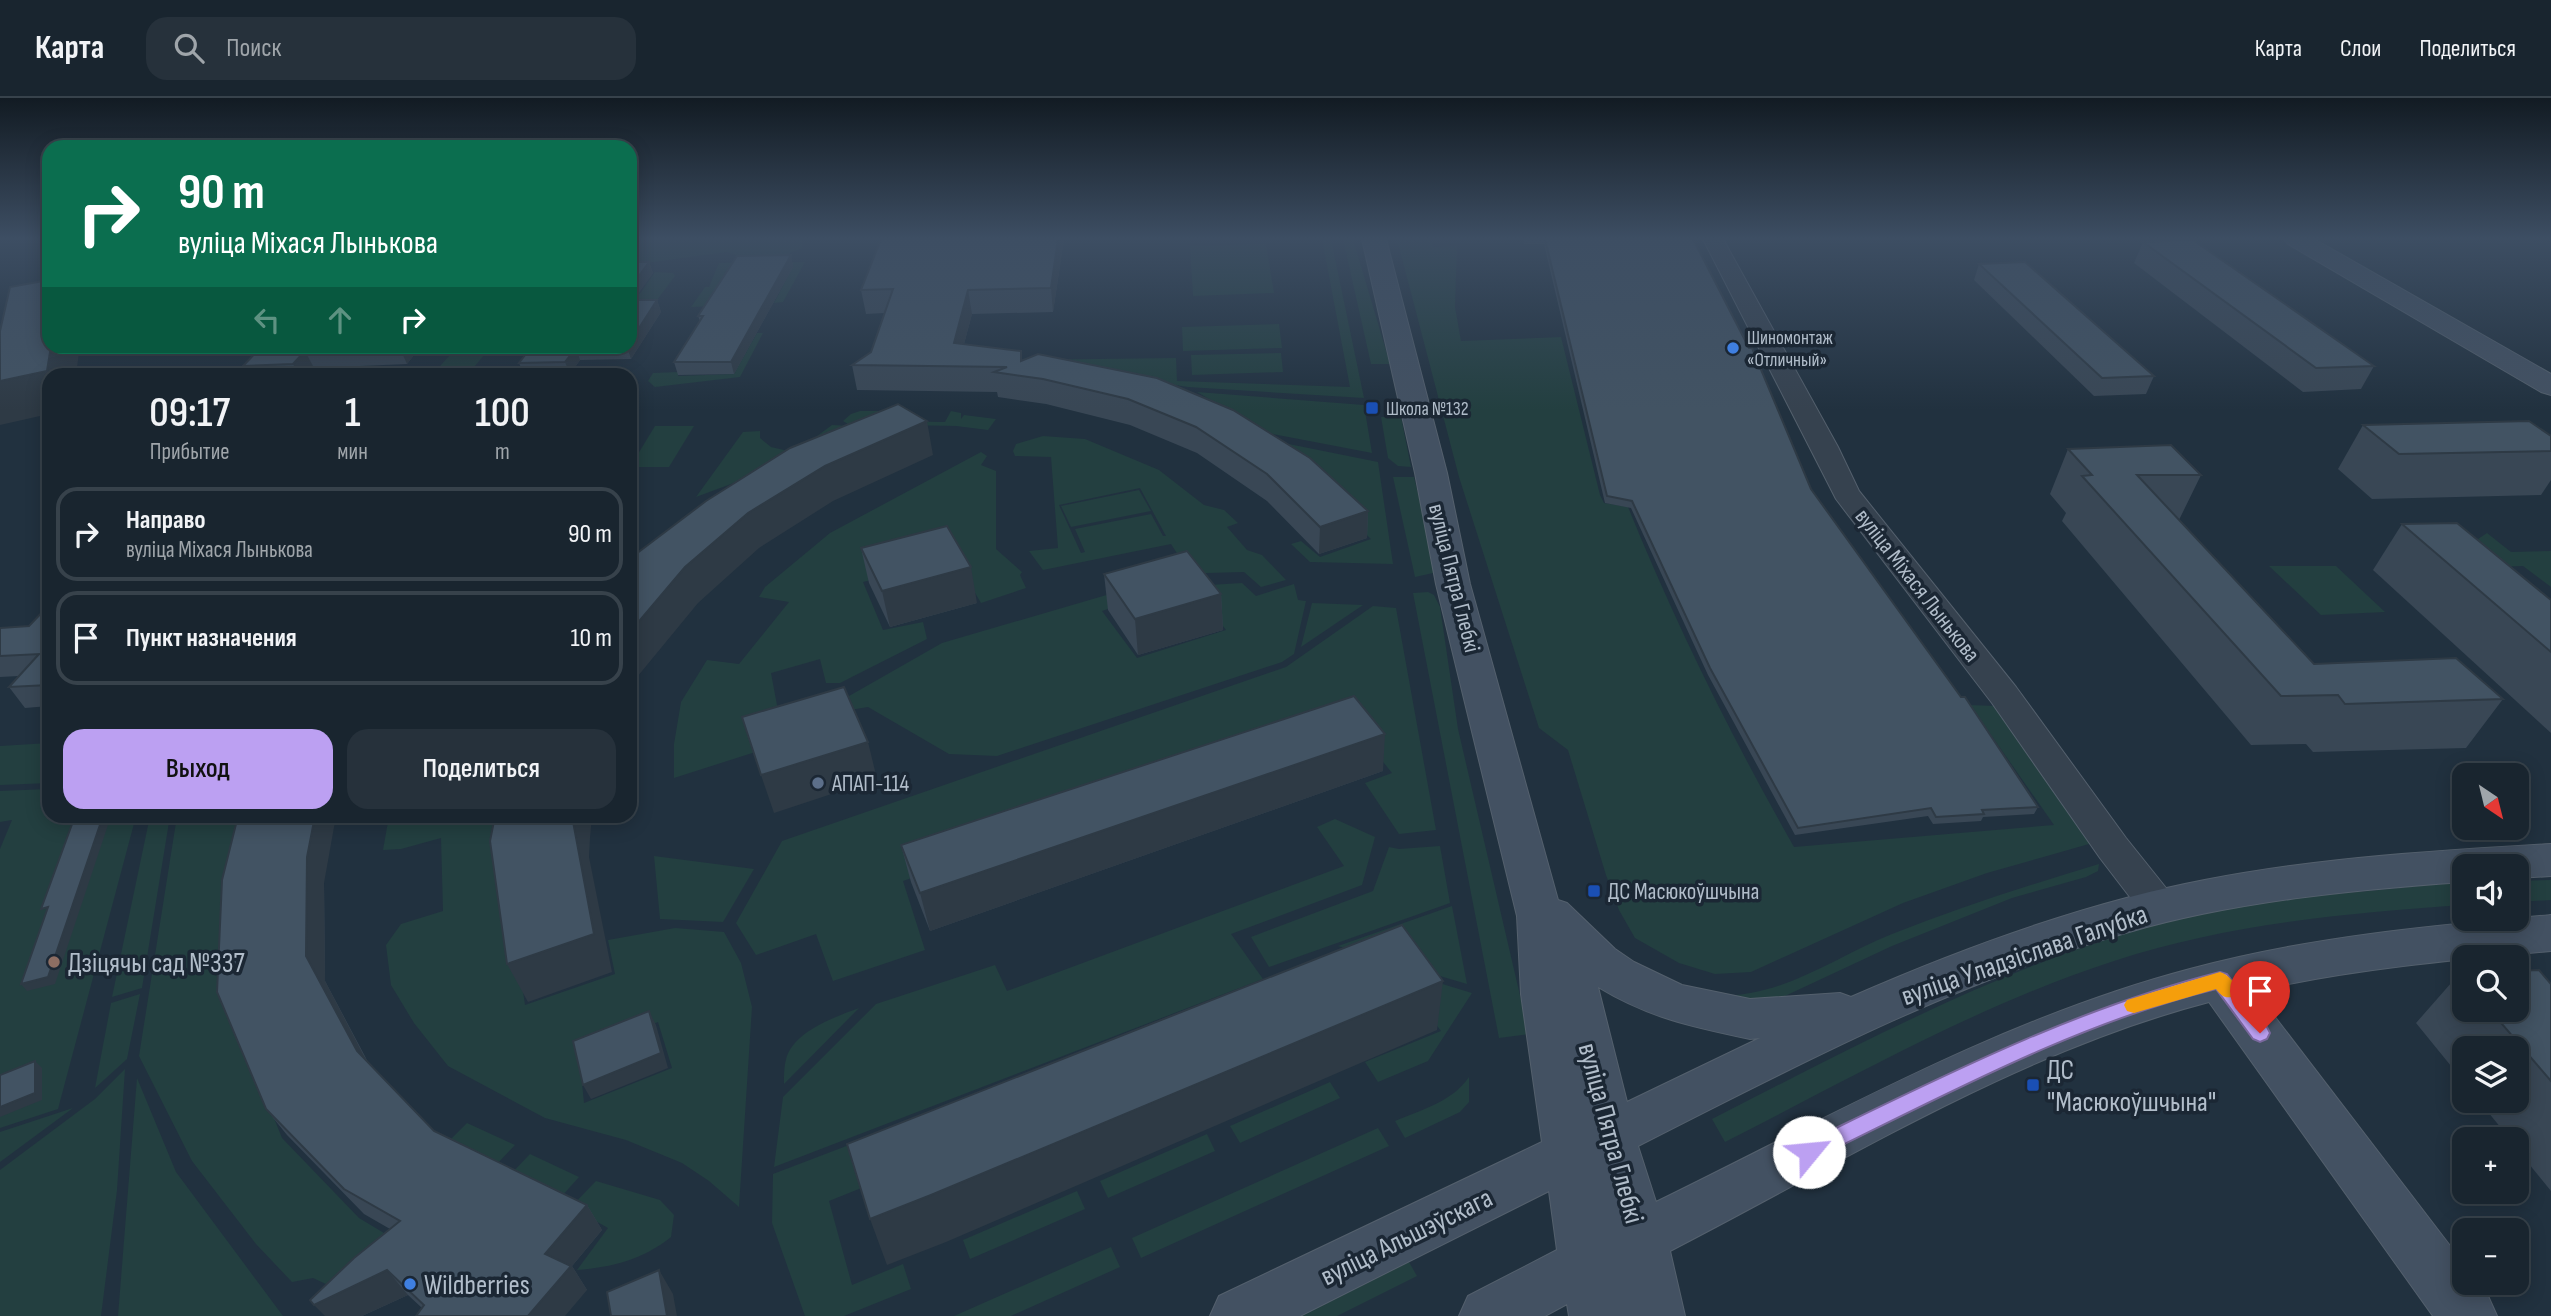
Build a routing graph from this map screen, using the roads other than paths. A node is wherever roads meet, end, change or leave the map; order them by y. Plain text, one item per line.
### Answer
1 (1388, 296) edge
2 (1744, 296) edge
3 (2395, 296) edge
4 (2551, 386) edge
5 (2551, 860) edge
6 (2160, 908) junction
7 (1539, 909) junction
8 (2551, 933) edge
9 (2220, 980) junction
10 (1863, 1011) junction
11 (1590, 1145) junction
12 (1639, 1237) junction
13 (1587, 1263) junction
14 (1239, 1316) edge
15 (1488, 1316) edge
16 (1598, 1316) edge
17 (1656, 1316) edge
18 (2468, 1316) edge

1 - 7 main road, вуліца Пятра Глебкі
2 - 6 street, вуліца Міхася Лынькова
3 - 4 main road
5 - 6 main road, вуліца Уладзіслава Галубка
6 - 10 main road, вуліца Уладзіслава Галубка
7 - 10 main road
7 - 11 main road, вуліца Пятра Глебкі
8 - 9 main road
9 - 12 main road
9 - 18 main road
10 - 11 main road, вуліца Уладзіслава Галубка
11 - 12 main road, вуліца Пятра Глебкі
11 - 13 main road, вуліца Пятра Глебкі
11 - 14 main road, вуліца Альшэўскага
12 - 13 main road
12 - 17 main road, вуліца Пятра Глебкі
13 - 15 main road
13 - 16 main road, вуліца Пятра Глебкі

